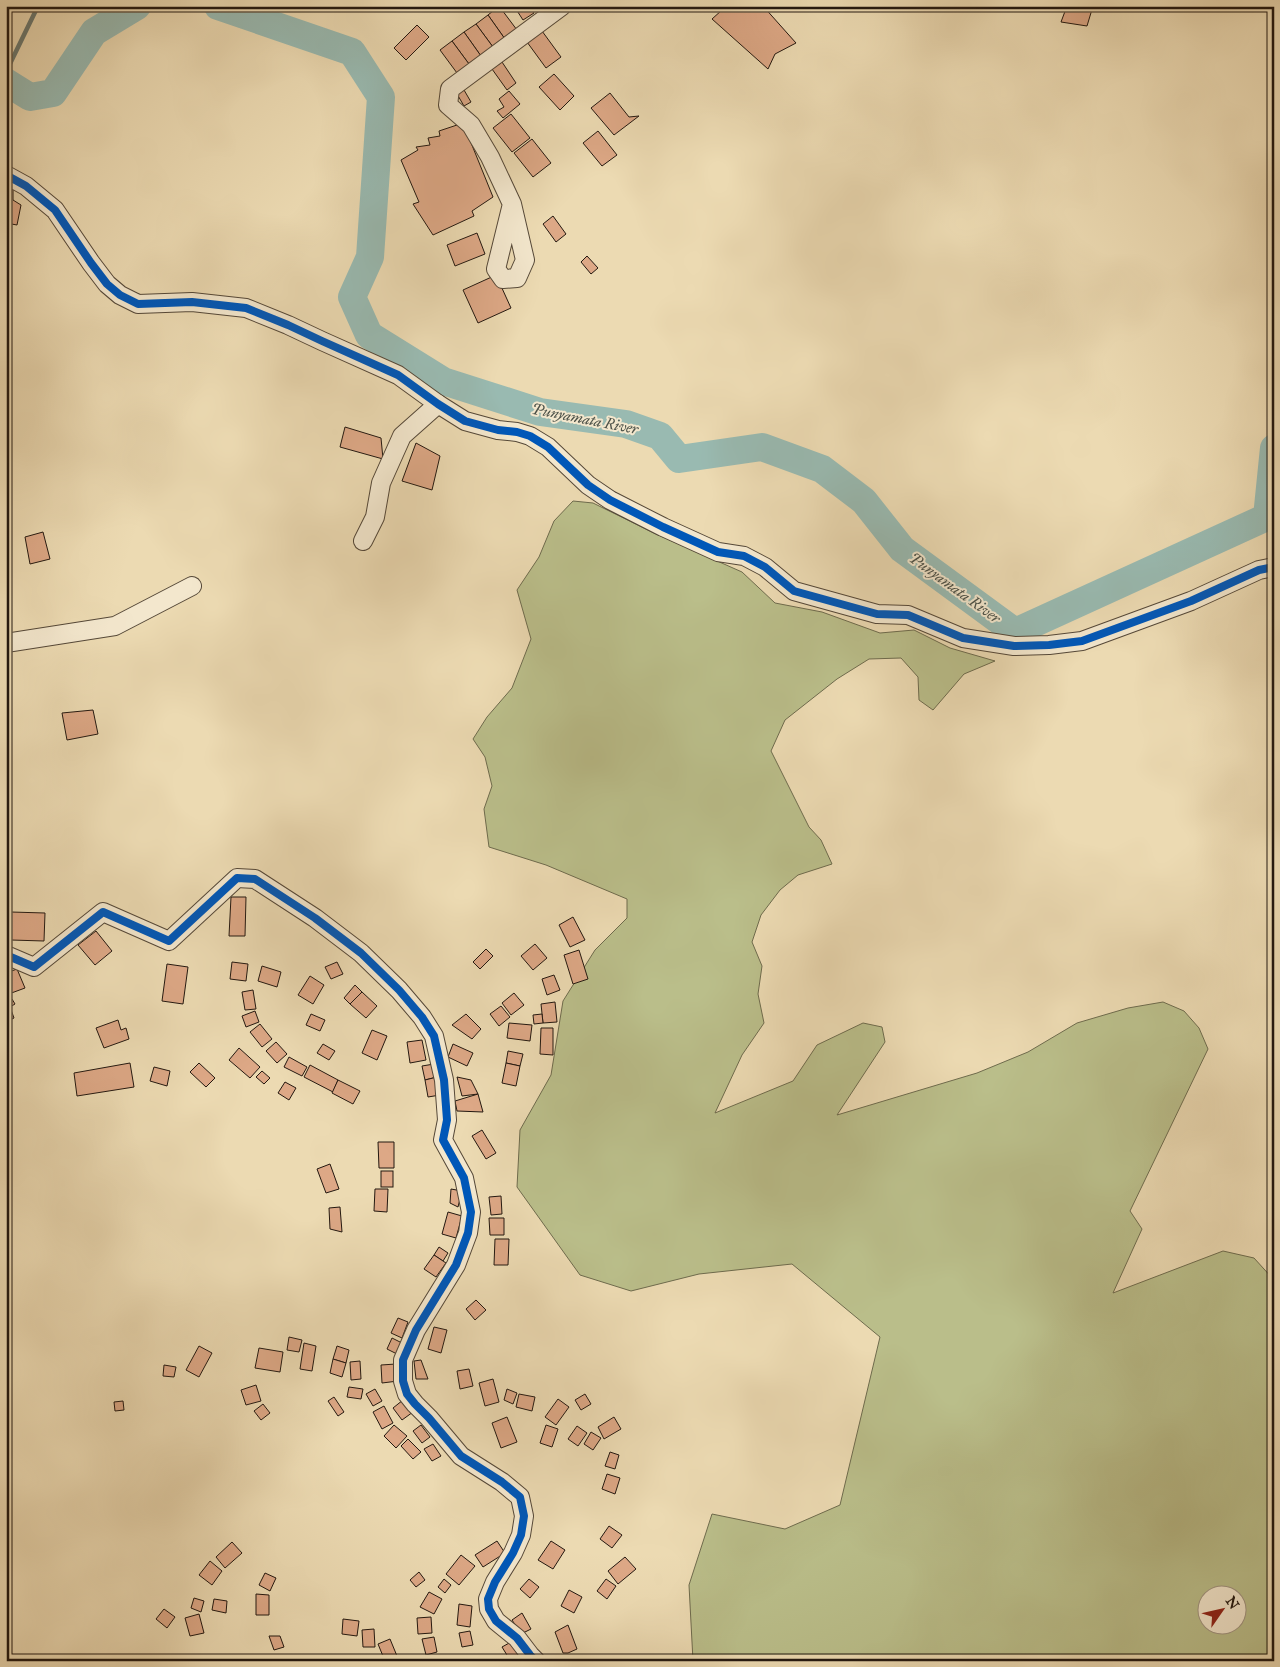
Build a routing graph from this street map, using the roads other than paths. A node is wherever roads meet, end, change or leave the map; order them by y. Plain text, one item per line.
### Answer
1 (562, 6) edge
2 (6, 175) edge
3 (512, 204) dead end
4 (438, 404) junction
5 (363, 541) dead end
6 (1274, 567) edge
7 (192, 586) dead end
8 (6, 643) edge
9 (6, 955) edge
10 (536, 1661) edge

1 - 3 street
2 - 4 street
4 - 5 street
4 - 6 street
7 - 8 street
9 - 10 street

